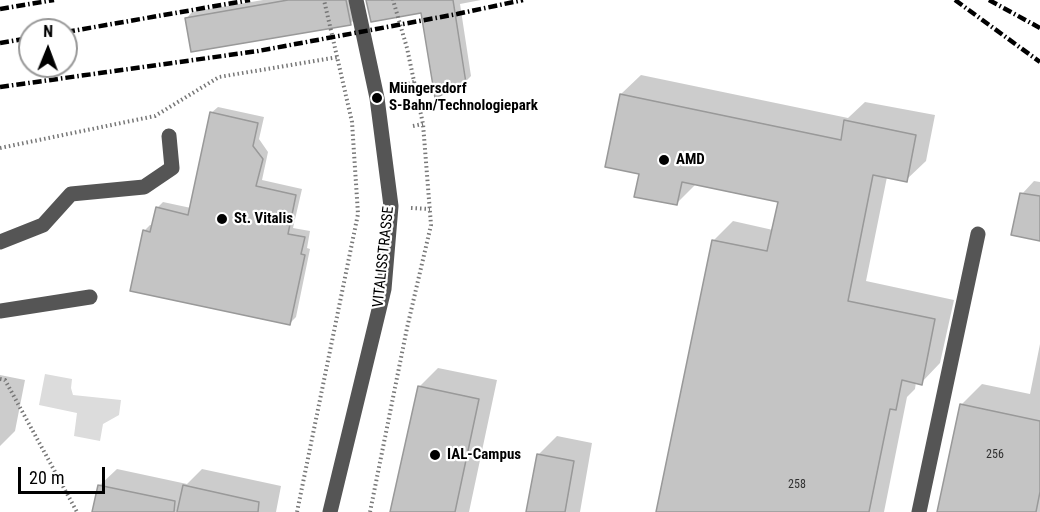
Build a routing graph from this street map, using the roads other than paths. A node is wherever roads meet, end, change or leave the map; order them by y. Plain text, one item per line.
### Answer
1 (356, 0) edge
2 (169, 136) dead end
3 (978, 234) dead end
4 (0, 242) edge
5 (90, 297) dead end
6 (0, 311) edge
7 (330, 512) edge
8 (919, 512) edge

1 - 7 street, VITALISSTRASSE
2 - 4 street
3 - 8 street
5 - 6 street

